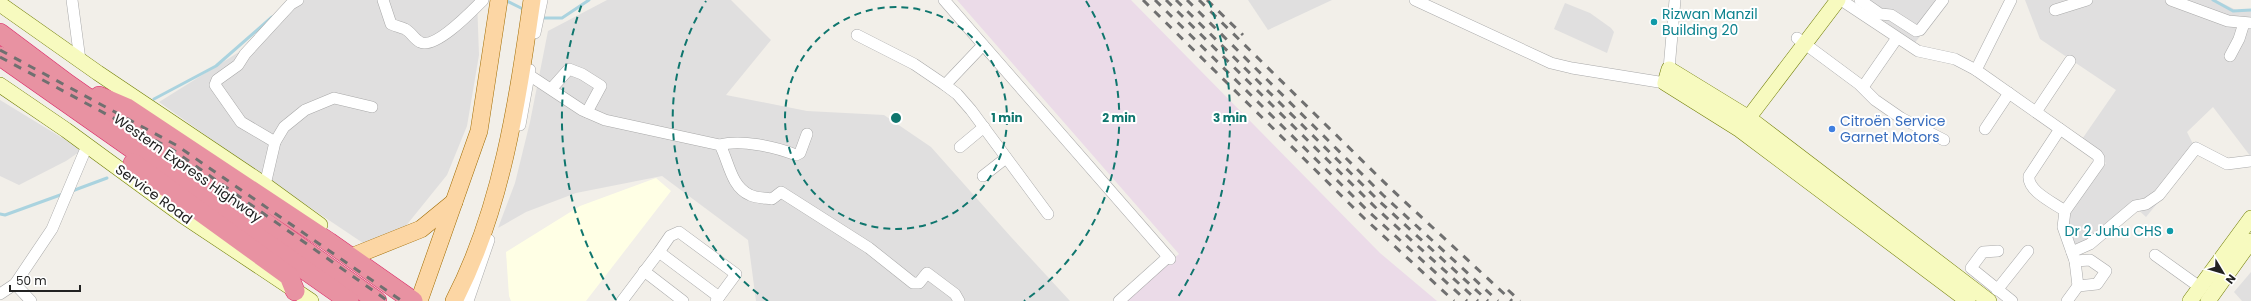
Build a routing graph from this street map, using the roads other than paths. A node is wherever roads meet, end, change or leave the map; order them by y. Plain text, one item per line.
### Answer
1 (72, 0) edge
2 (298, 0) edge
3 (383, 0) edge
4 (483, 0) edge
5 (499, 0) edge
6 (532, 0) edge
7 (542, 0) edge
8 (944, 0) edge
9 (1415, 0) edge
10 (1675, 0) edge
11 (1826, 0) edge
12 (1838, 0) edge
13 (1841, 0) edge
14 (1860, 0) edge
15 (1943, 0) edge
16 (2011, 0) edge
17 (2087, 0) edge
18 (2171, 0) edge
19 (0, 4) edge
20 (2055, 10) dead end
21 (2247, 23) edge
22 (0, 33) edge
23 (857, 35) dead end
24 (1897, 38) junction
25 (1801, 40) junction
26 (983, 45) junction
27 (0, 56) edge
28 (2230, 56) dead end
29 (80, 60) junction
30 (2070, 61) dead end
31 (1976, 70) junction
32 (529, 74) junction
33 (1667, 76) junction
34 (945, 84) junction
35 (0, 85) edge
36 (1863, 87) junction
37 (552, 88) junction
38 (64, 90) junction
39 (2009, 93) junction
40 (372, 107) dead end
41 (517, 112) junction
42 (587, 112) junction
43 (2036, 112) junction
44 (1740, 121) junction
45 (984, 127) junction
46 (1984, 129) dead end
47 (2060, 129) junction
48 (807, 134) dead end
49 (1944, 140) dead end
50 (275, 142) junction
51 (720, 145) junction
52 (87, 146) junction
53 (960, 147) dead end
54 (1006, 158) junction
55 (2251, 161) edge
56 (983, 176) dead end
57 (265, 185) junction
58 (224, 202) junction
59 (455, 202) junction
60 (2065, 211) junction
61 (1048, 214) dead end
62 (2251, 218) edge
63 (309, 223) junction
64 (2249, 249) edge
65 (1998, 251) dead end
66 (2028, 251) dead end
67 (659, 252) junction
68 (2155, 255) dead end
69 (2074, 256) junction
70 (351, 257) junction
71 (644, 271) junction
72 (15, 284) junction
73 (2078, 286) junction
74 (0, 294) edge
75 (1993, 295) edge
76 (303, 296) edge
77 (2211, 296) edge
78 (717, 299) edge
79 (30, 301) edge
80 (349, 301) edge
81 (377, 301) edge
82 (413, 301) edge
83 (419, 301) edge
84 (454, 301) edge
85 (468, 301) edge
86 (622, 301) edge
87 (683, 301) edge
88 (959, 301) edge
89 (1118, 301) edge
90 (1968, 301) edge
91 (2012, 301) edge
92 (2066, 301) edge
93 (2190, 301) edge

1 - 29 street
2 - 50 street
3 - 4 street
5 - 59 main road
6 - 41 main road
7 - 32 street
8 - 26 street
9 - 33 street
10 - 33 street
11 - 25 street
12 - 25 street
13 - 24 street
14 - 15 street
16 - 31 street
17 - 20 street
18 - 21 street
19 - 29 street
21 - 28 street
22 - 38 highway, Western Express Highway
23 - 34 street
24 - 31 street
24 - 36 street
25 - 36 street
25 - 44 street
26 - 34 street
26 - 89 street
27 - 38 highway, Western Express Highway
29 - 57 street
30 - 43 street
31 - 39 street
32 - 37 street
32 - 41 street
33 - 44 street
34 - 45 street
35 - 52 street, Service Road
36 - 49 street
37 - 42 street
37 - 42 street
38 - 58 highway, Western Express Highway
38 - 63 highway
38 - 76 highway
39 - 43 street
39 - 46 street
40 - 50 street
41 - 84 main road
41 - 85 street
42 - 51 street
43 - 47 street
44 - 75 street
44 - 90 street
45 - 53 street
45 - 54 street
47 - 60 street
47 - 60 street
48 - 51 street
50 - 57 street
51 - 88 street
52 - 72 street
52 - 76 street, Service Road
54 - 56 street
54 - 61 street
55 - 69 street
57 - 63 street
58 - 80 highway, Western Express Highway
58 - 81 highway, Western Express Highway
59 - 70 main road
59 - 83 main road
60 - 69 street
62 - 77 street
63 - 70 highway
64 - 77 street
65 - 75 street
66 - 75 street
67 - 71 street
67 - 78 street
67 - 78 street
68 - 77 street
69 - 73 street
69 - 73 street
70 - 82 highway
71 - 86 street
71 - 87 street
72 - 74 street
72 - 79 street
73 - 92 street
75 - 91 street
77 - 93 street

